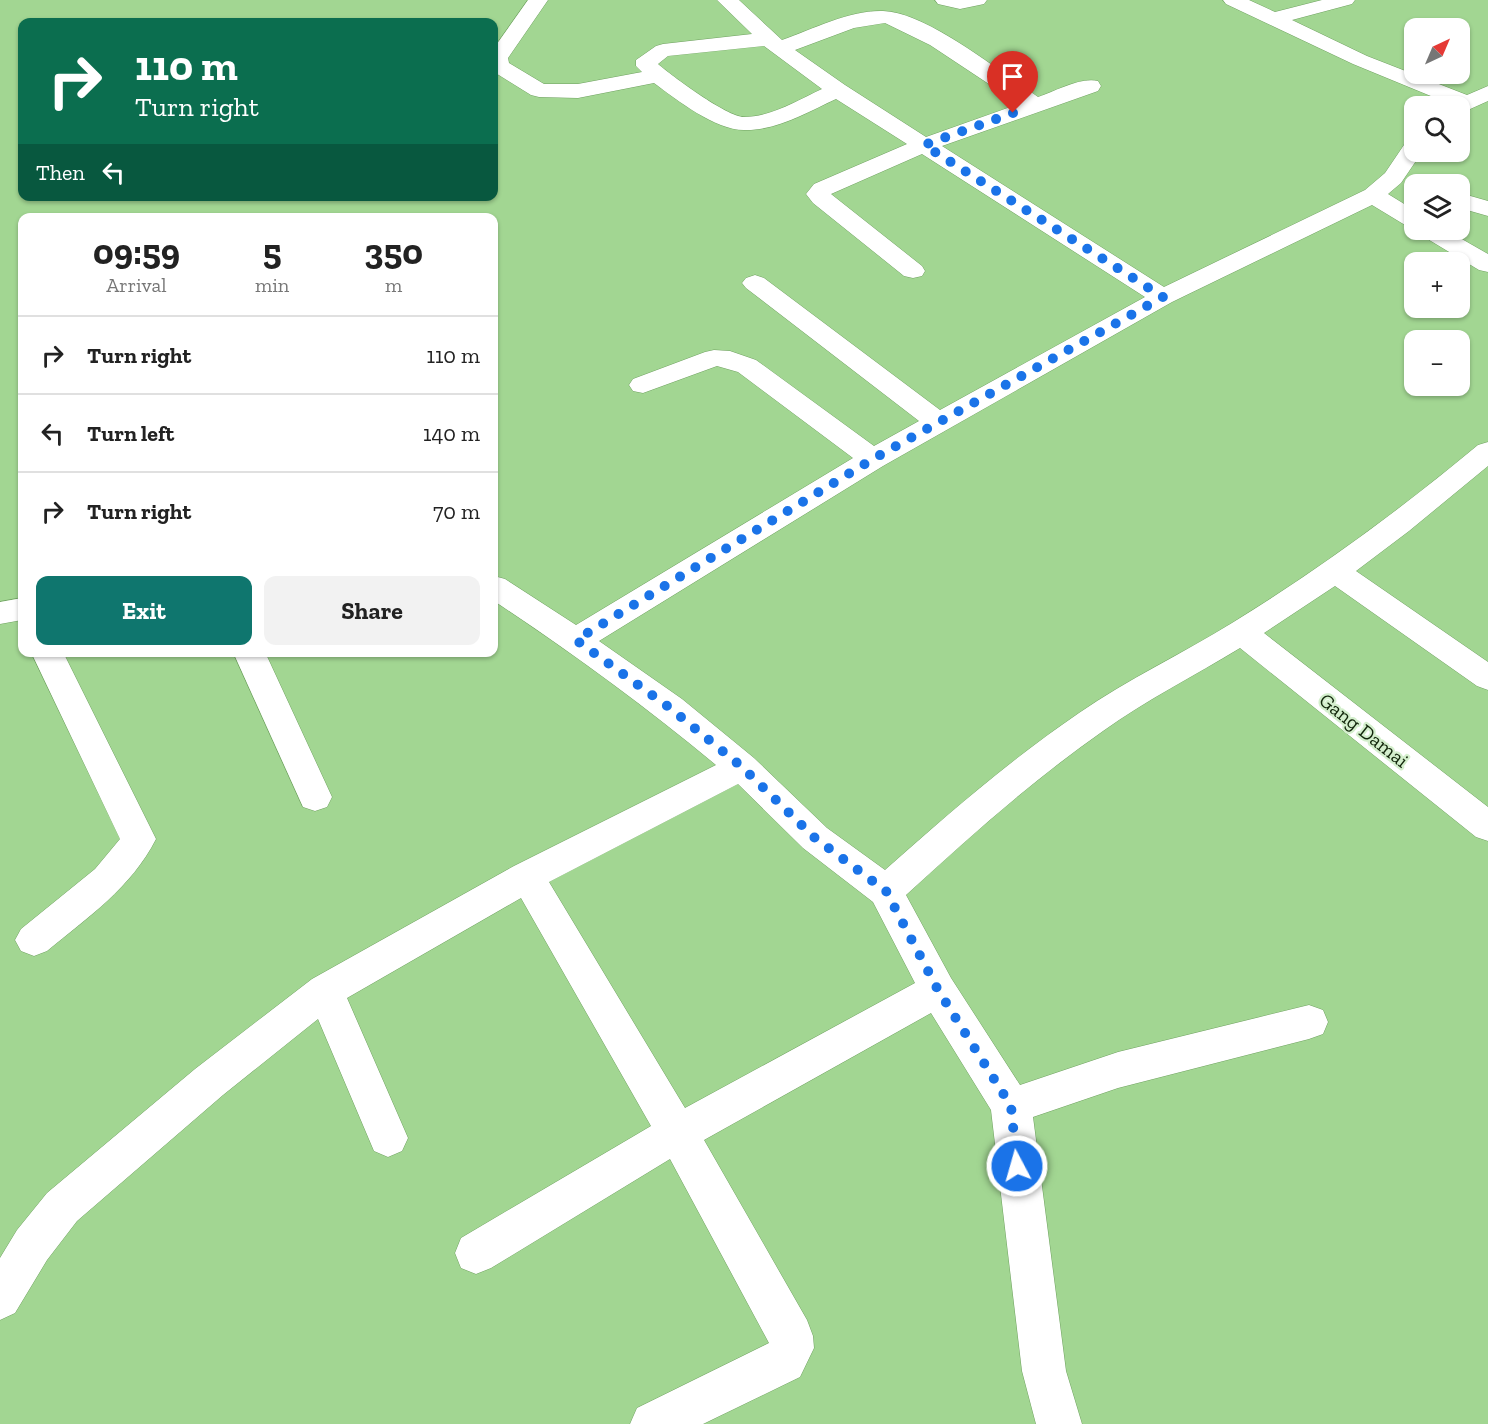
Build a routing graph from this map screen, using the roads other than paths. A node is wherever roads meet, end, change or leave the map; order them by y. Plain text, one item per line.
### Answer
1 (538, 0) edge
2 (728, 0) edge
3 (945, 0) edge
4 (977, 0) edge
5 (1233, 0) edge
6 (1345, 0) edge
7 (1274, 19) junction
8 (774, 44) junction
9 (498, 57) edge
10 (498, 61) edge
11 (657, 76) junction
12 (1090, 86) dead end
13 (837, 90) junction
14 (1477, 100) edge
15 (1036, 105) junction
16 (924, 145) junction
17 (1404, 182) edge
18 (1373, 195) junction
19 (1470, 203) edge
20 (1488, 209) edge
21 (1404, 214) edge
22 (1447, 240) edge
23 (1488, 265) edge
24 (913, 271) dead end
25 (755, 283) dead end
26 (1157, 293) junction
27 (1036, 343) dead end
28 (643, 385) dead end
29 (939, 423) junction
30 (1488, 451) edge
31 (873, 459) junction
32 (1335, 571) junction
33 (498, 590) edge
34 (18, 610) edge
35 (0, 613) edge
36 (1241, 632) junction
37 (576, 640) junction
38 (48, 657) edge
39 (251, 657) edge
40 (1488, 678) edge
41 (742, 767) junction
42 (315, 797) dead end
43 (1488, 827) edge
44 (527, 876) junction
45 (886, 891) junction
46 (34, 940) dead end
47 (938, 990) junction
48 (325, 991) junction
49 (1309, 1022) dead end
50 (1011, 1106) junction
51 (678, 1134) junction
52 (388, 1138) dead end
53 (476, 1253) dead end
54 (0, 1298) edge
55 (654, 1424) edge
56 (1059, 1424) edge

1 - 9 street
2 - 8 street
3 - 4 street
5 - 7 street
6 - 7 street
7 - 14 street
8 - 11 street
8 - 13 street
8 - 15 street
10 - 11 street
11 - 13 street
12 - 15 street
13 - 16 street
15 - 16 street
16 - 24 street
16 - 26 street
17 - 18 street
18 - 21 street
18 - 26 street
19 - 20 street
22 - 23 street
25 - 29 street
26 - 27 street
26 - 29 street
28 - 31 street
29 - 31 street
30 - 32 street
31 - 37 street
32 - 36 street
32 - 40 street
33 - 37 street
34 - 35 street
36 - 43 street, Gang Damai
36 - 45 street
37 - 41 street
38 - 46 street
39 - 42 street
41 - 44 street
41 - 45 street
44 - 48 street
44 - 51 street
45 - 47 street
47 - 50 street
47 - 51 street
48 - 52 street
48 - 54 street
49 - 50 street
50 - 56 street
51 - 53 street
51 - 55 street

